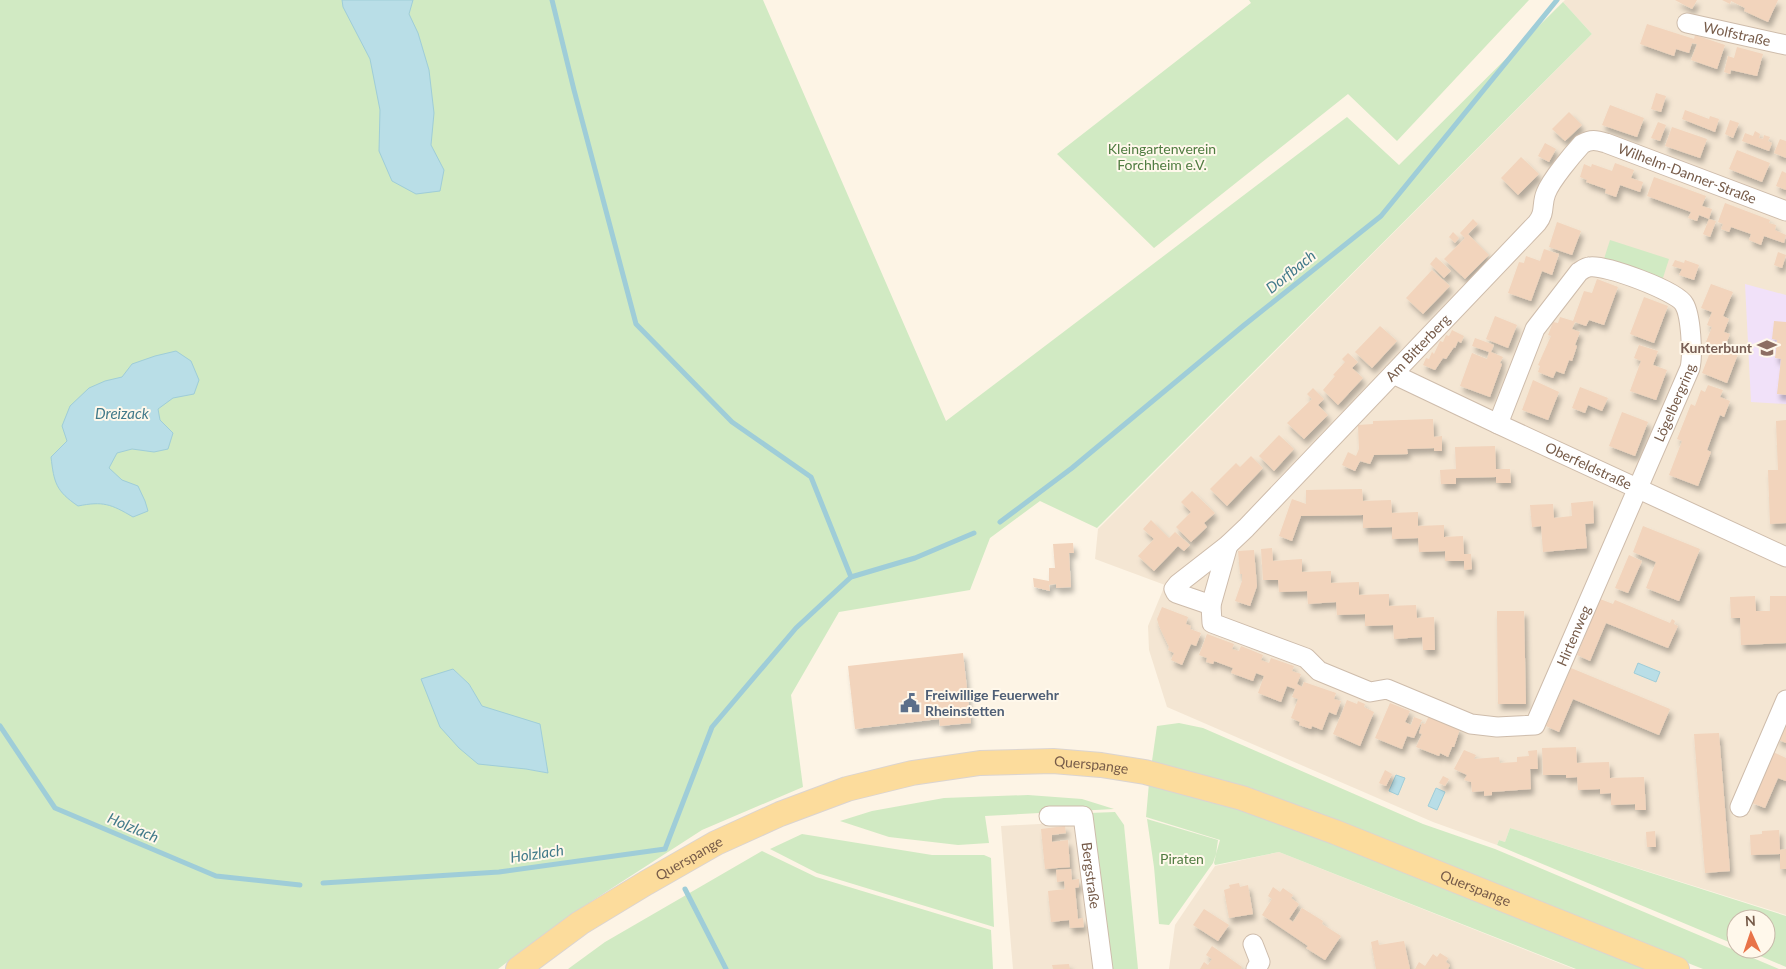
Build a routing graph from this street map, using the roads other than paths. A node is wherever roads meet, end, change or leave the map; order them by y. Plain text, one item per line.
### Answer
1 (1687, 23) dead end
2 (1786, 45) edge
3 (1589, 140) joint
4 (1786, 211) edge
5 (1392, 374) junction
6 (1498, 424) junction
7 (1637, 488) junction
8 (1228, 545) junction
9 (1786, 557) edge
10 (1211, 605) junction
11 (1786, 700) edge
12 (1740, 807) dead end
13 (1049, 816) dead end
14 (1253, 944) dead end
15 (518, 969) edge
16 (1103, 969) edge
17 (1256, 969) edge
18 (1677, 969) edge

1 - 2 street, Wolfstraße
3 - 4 street, Wilhelm-Danner-Straße
3 - 5 street, Am Bitterberg
5 - 6 street, Oberfeldstraße
5 - 8 street, Am Bitterberg
6 - 7 street, Oberfeldstraße
6 - 7 street, Lögelbergring
7 - 9 street, Oberfeldstraße
7 - 10 street, Hirtenweg
8 - 10 street, Am Bitterberg
8 - 10 street, Am Bitterberg
11 - 12 street
13 - 16 street, Bergstraße
14 - 17 street
15 - 18 main road, Querspange

